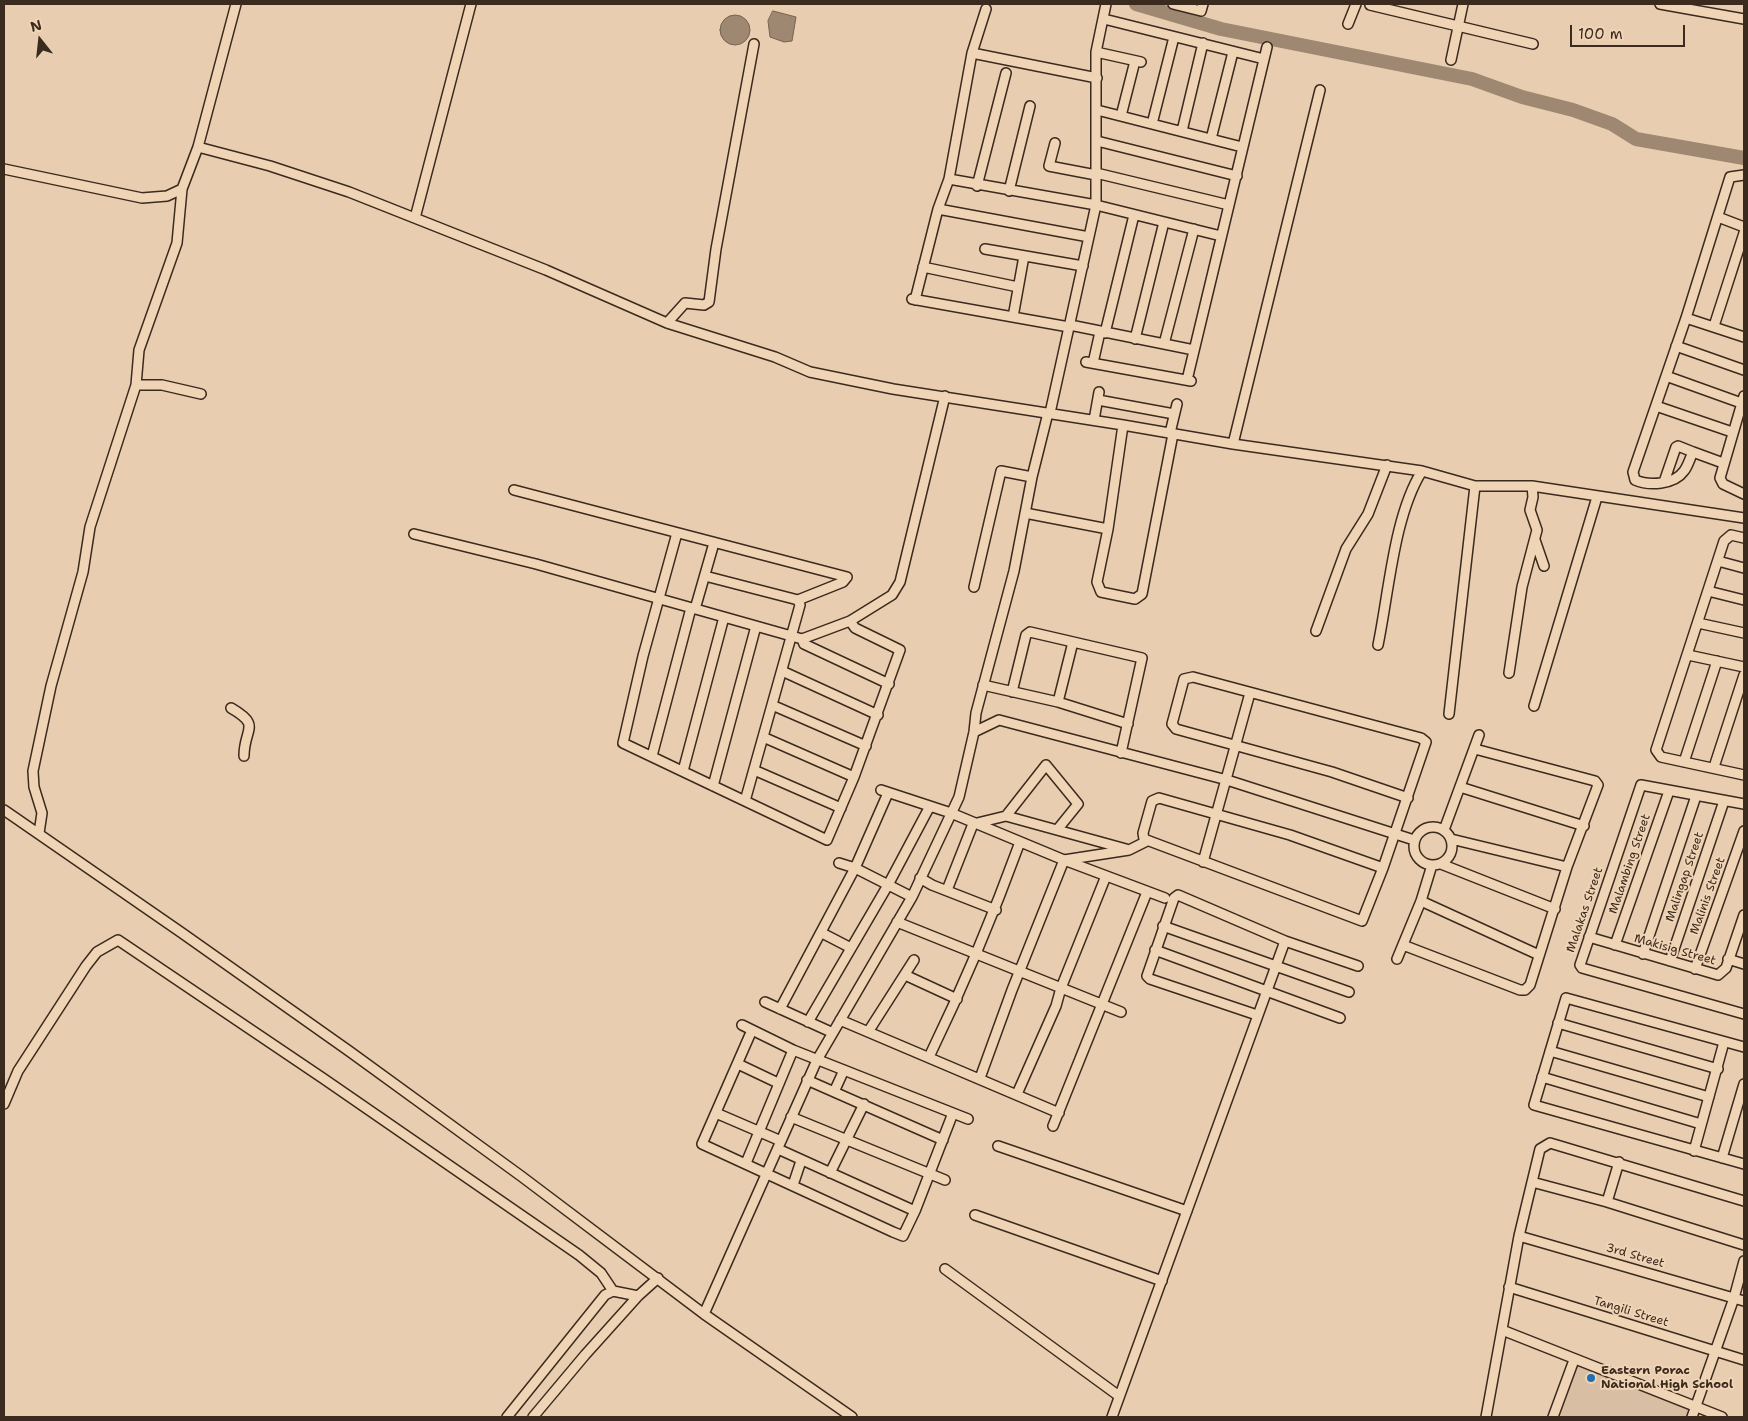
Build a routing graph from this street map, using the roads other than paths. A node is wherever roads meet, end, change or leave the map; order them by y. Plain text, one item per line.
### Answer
1 (236, 4) edge
2 (471, 4) edge
3 (1106, 4) edge
4 (1173, 4) edge
5 (1203, 4) edge
6 (1356, 4) edge
7 (1462, 4) edge
8 (1660, 4) edge
9 (1370, 5) dead end
10 (986, 10) dead end
11 (1104, 19) junction
12 (1744, 19) edge
13 (1348, 24) dead end
14 (1458, 27) junction
15 (1174, 37) junction
16 (1203, 43) junction
17 (754, 44) dead end
18 (1533, 44) dead end
19 (1266, 47) dead end
20 (1096, 52) junction
21 (1232, 52) junction
22 (972, 53) junction
23 (1264, 59) junction
24 (1451, 60) dead end
25 (1006, 73) dead end
26 (1096, 78) junction
27 (1320, 90) dead end
28 (1030, 106) dead end
29 (1097, 110) junction
30 (1121, 116) junction
31 (1152, 124) junction
32 (1182, 131) junction
33 (1211, 139) junction
34 (1097, 141) junction
35 (1055, 143) dead end
36 (1242, 146) junction
37 (198, 147) junction
38 (4, 169) edge
39 (1096, 174) junction
40 (1744, 175) edge
41 (1236, 176) junction
42 (949, 180) junction
43 (976, 186) junction
44 (182, 189) junction
45 (1009, 191) junction
46 (1096, 205) junction
47 (1228, 205) junction
48 (938, 209) junction
49 (1134, 215) junction
50 (1718, 217) junction
51 (416, 218) junction
52 (1164, 222) junction
53 (1744, 227) edge
54 (1194, 230) junction
55 (1744, 233) edge
56 (1221, 236) junction
57 (1089, 237) junction
58 (985, 248) dead end
59 (1024, 256) junction
60 (1083, 266) junction
61 (923, 267) junction
62 (1018, 286) junction
63 (1013, 317) junction
64 (1686, 318) junction
65 (667, 323) junction
66 (1069, 326) junction
67 (1714, 326) junction
68 (1102, 332) junction
69 (1744, 337) edge
70 (1135, 339) junction
71 (1164, 344) junction
72 (1676, 346) junction
73 (1194, 350) junction
74 (1744, 370) edge
75 (1666, 376) junction
76 (136, 385) junction
77 (201, 394) dead end
78 (945, 396) junction
79 (1744, 401) edge
80 (1177, 404) dead end
81 (1656, 406) junction
82 (1049, 413) junction
83 (1174, 414) junction
84 (1094, 420) junction
85 (1123, 424) junction
86 (1732, 432) junction
87 (1171, 434) junction
88 (1232, 444) junction
89 (1693, 452) junction
90 (1723, 463) junction
91 (1387, 465) junction
92 (1422, 471) junction
93 (1032, 477) junction
94 (1664, 482) junction
95 (1475, 486) junction
96 (1532, 486) junction
97 (514, 490) dead end
98 (1744, 494) edge
99 (1597, 497) junction
100 (1025, 513) junction
101 (1744, 518) edge
102 (1108, 529) junction
103 (677, 533) junction
104 (414, 534) dead end
105 (1744, 538) edge
106 (1535, 540) junction
107 (714, 543) junction
108 (1718, 561) junction
109 (1544, 566) dead end
110 (1744, 568) edge
111 (705, 576) junction
112 (974, 587) dead end
113 (1708, 591) junction
114 (660, 599) junction
115 (798, 600) junction
116 (1744, 600) edge
117 (693, 608) junction
118 (724, 617) junction
119 (850, 621) junction
120 (1698, 623) junction
121 (756, 626) junction
122 (1316, 631) dead end
123 (1744, 633) edge
124 (791, 636) junction
125 (802, 639) junction
126 (1073, 642) junction
127 (1378, 645) dead end
128 (1688, 655) junction
129 (1717, 661) junction
130 (1744, 667) edge
131 (782, 671) junction
132 (1509, 673) dead end
133 (1744, 675) edge
134 (889, 684) junction
135 (983, 685) junction
136 (1012, 692) junction
137 (1250, 693) junction
138 (1058, 702) junction
139 (772, 705) junction
140 (1534, 706) dead end
141 (231, 708) dead end
142 (1448, 714) dead end
143 (878, 715) junction
144 (1128, 724) junction
145 (974, 732) junction
146 (1479, 735) dead end
147 (763, 737) junction
148 (866, 746) junction
149 (1236, 747) junction
150 (1475, 749) junction
151 (1121, 753) junction
152 (244, 756) dead end
153 (652, 756) junction
154 (1684, 762) junction
155 (1714, 768) junction
156 (754, 770) junction
157 (683, 771) junction
158 (1744, 774) edge
159 (854, 778) junction
160 (1227, 780) junction
161 (713, 786) junction
162 (1460, 787) junction
163 (1669, 791) junction
164 (1696, 796) junction
165 (1408, 798) junction
166 (745, 800) junction
167 (1724, 801) junction
168 (1744, 804) edge
169 (930, 806) junction
170 (841, 808) junction
171 (4, 810) edge
172 (951, 813) junction
173 (1217, 814) junction
174 (1006, 816) junction
175 (973, 824) junction
176 (1584, 826) junction
177 (1057, 830) junction
178 (1444, 830) junction
179 (1744, 831) edge
180 (39, 833) junction
181 (1394, 834) junction
182 (1451, 839) junction
183 (1414, 840) junction
184 (1147, 841) junction
185 (1020, 842) junction
186 (1129, 850) junction
187 (1064, 860) junction
188 (1203, 862) junction
189 (839, 863) dead end
190 (1437, 864) junction
191 (854, 868) junction
192 (1383, 868) junction
193 (1567, 868) junction
194 (1106, 876) junction
195 (920, 878) junction
196 (888, 885) junction
197 (947, 890) junction
198 (1147, 892) junction
199 (912, 897) junction
200 (1166, 898) dead end
201 (1421, 901) junction
202 (1555, 909) junction
203 (996, 910) junction
204 (1744, 915) edge
205 (897, 922) junction
206 (1163, 926) junction
207 (822, 932) junction
208 (1590, 938) junction
209 (1285, 941) junction
210 (1403, 945) junction
211 (1615, 946) junction
212 (851, 948) junction
213 (1154, 950) junction
214 (977, 954) junction
215 (1643, 954) junction
216 (1539, 955) junction
217 (1397, 959) dead end
218 (914, 960) dead end
219 (1728, 960) junction
220 (1670, 961) junction
221 (1744, 964) edge
222 (1276, 966) junction
223 (1358, 966) dead end
224 (1696, 969) junction
225 (1019, 971) junction
226 (905, 975) junction
227 (1061, 988) junction
228 (1266, 991) junction
229 (1349, 992) dead end
230 (957, 999) junction
231 (766, 1002) dead end
232 (1101, 1004) junction
233 (780, 1009) junction
234 (1121, 1012) dead end
235 (1744, 1014) edge
236 (1257, 1015) junction
237 (1340, 1018) dead end
238 (840, 1020) junction
239 (808, 1022) junction
240 (1558, 1024) junction
241 (742, 1026) dead end
242 (752, 1030) junction
243 (831, 1032) junction
244 (868, 1032) junction
245 (1724, 1042) junction
246 (1744, 1047) edge
247 (793, 1050) junction
248 (1550, 1051) junction
249 (928, 1057) junction
250 (817, 1060) junction
251 (738, 1064) junction
252 (1718, 1069) junction
253 (844, 1070) junction
254 (1542, 1077) junction
255 (980, 1078) junction
256 (807, 1080) junction
257 (778, 1084) junction
258 (1744, 1084) edge
259 (834, 1092) junction
260 (1017, 1094) junction
261 (1709, 1097) junction
262 (4, 1104) edge
263 (864, 1104) junction
264 (716, 1112) junction
265 (953, 1113) junction
266 (1059, 1113) junction
267 (791, 1116) junction
268 (968, 1118) dead end
269 (1701, 1124) junction
270 (1053, 1126) dead end
271 (760, 1132) junction
272 (846, 1140) junction
273 (943, 1140) junction
274 (779, 1145) junction
275 (998, 1146) dead end
276 (1694, 1151) junction
277 (1722, 1158) junction
278 (801, 1161) junction
279 (1619, 1162) junction
280 (746, 1163) junction
281 (1744, 1164) edge
282 (766, 1173) junction
283 (830, 1173) junction
284 (929, 1175) junction
285 (945, 1180) dead end
286 (1532, 1182) junction
287 (793, 1184) junction
288 (1744, 1201) edge
289 (1607, 1202) junction
290 (915, 1211) junction
291 (1187, 1211) junction
292 (975, 1215) dead end
293 (1519, 1236) junction
294 (1744, 1245) edge
295 (1744, 1261) edge
296 (945, 1269) dead end
297 (658, 1278) junction
298 (1162, 1281) junction
299 (1510, 1287) junction
300 (612, 1291) junction
301 (638, 1296) junction
302 (1734, 1298) junction
303 (1744, 1301) edge
304 (704, 1314) junction
305 (1502, 1330) junction
306 (1716, 1352) junction
307 (1574, 1360) junction
308 (1744, 1360) edge
309 (1119, 1396) junction
310 (1695, 1407) junction
311 (507, 1417) edge
312 (533, 1417) edge
313 (852, 1417) edge
314 (1112, 1417) edge
315 (1486, 1417) edge
316 (1553, 1417) edge
317 (1692, 1417) edge
318 (1722, 1417) edge

1 - 37 street
2 - 51 street
3 - 11 street
4 - 5 street
6 - 13 street
7 - 14 street
8 - 12 street
9 - 14 street
10 - 22 street
11 - 15 street
11 - 20 street
14 - 18 street
14 - 24 street
15 - 16 street
15 - 31 street
16 - 21 street
16 - 32 street
17 - 65 street
19 - 23 street
20 - 26 street
20 - 30 street
21 - 23 street
21 - 33 street
22 - 26 street
22 - 42 street
23 - 36 street
25 - 43 street
26 - 29 street
27 - 88 street
28 - 45 street
29 - 30 street
29 - 34 street
30 - 31 street
31 - 32 street
32 - 33 street
33 - 36 street
34 - 39 street
34 - 41 street
35 - 39 street
36 - 41 street
37 - 44 street
37 - 51 street
38 - 44 street
39 - 46 street
39 - 47 street
40 - 50 street
41 - 47 street
42 - 43 street
42 - 48 street
43 - 45 street
44 - 76 street
45 - 46 street
46 - 49 street
46 - 57 street
47 - 56 street
48 - 57 street
48 - 61 street
49 - 52 street
49 - 68 street
50 - 53 street
50 - 64 street
51 - 65 street
52 - 54 street
52 - 70 street
54 - 56 street
54 - 71 street
55 - 67 street
56 - 73 street
57 - 60 street
58 - 59 street
59 - 60 street
59 - 62 street
60 - 66 street
61 - 62 street
61 - 63 street
62 - 63 street
63 - 66 street
64 - 67 street
64 - 72 street
65 - 78 street
66 - 68 street
66 - 82 street
67 - 69 street
68 - 70 street
68 - 73 street
70 - 71 street
71 - 73 street
72 - 74 street
72 - 75 street
75 - 79 street
75 - 81 street
76 - 77 street
76 - 180 street
78 - 82 street
78 - 119 street
79 - 86 street
80 - 83 street
81 - 86 street
81 - 94 street
82 - 84 street
82 - 93 street
83 - 84 street
83 - 87 street
84 - 85 street
85 - 87 street
85 - 102 street
86 - 90 street
87 - 88 street
87 - 102 street
88 - 91 street
89 - 90 street
89 - 94 street
89 - 94 street
90 - 98 street
91 - 92 street
91 - 122 street
92 - 95 street
92 - 127 street
93 - 100 street
93 - 112 street
95 - 96 street
95 - 142 street
96 - 99 street
96 - 106 street
97 - 103 street
99 - 101 street
99 - 140 street
100 - 102 street
100 - 135 street
103 - 107 street
103 - 114 street
104 - 114 street
105 - 108 street
106 - 109 street
106 - 132 street
107 - 111 street
107 - 115 street
108 - 110 street
108 - 113 street
111 - 115 street
111 - 117 street
113 - 116 street
113 - 120 street
114 - 117 street
114 - 153 street
115 - 124 street
117 - 118 street
117 - 153 street
118 - 121 street
118 - 157 street
119 - 125 street
119 - 134 street
120 - 123 street
120 - 128 street
121 - 124 street
121 - 161 street
124 - 125 street
124 - 131 street
125 - 134 street
126 - 136 street
126 - 138 street
126 - 144 street
128 - 129 street
128 - 154 street
129 - 130 street
129 - 154 street
131 - 139 street
131 - 143 street
133 - 155 street
134 - 143 street
135 - 136 street
135 - 145 street
136 - 138 street
137 - 149 street
137 - 149 street
137 - 165 street
138 - 144 street
139 - 147 street
139 - 148 street
141 - 152 street
143 - 148 street
144 - 151 street
145 - 151 street
145 - 172 street
146 - 150 street
147 - 156 street
147 - 159 street
148 - 159 street
149 - 160 street
149 - 165 street
150 - 162 street
150 - 176 street
151 - 160 street
153 - 157 street
154 - 155 street
155 - 158 street
156 - 166 street
156 - 170 street
157 - 161 street
159 - 170 street
160 - 173 street
160 - 181 street
161 - 166 street
162 - 176 street
162 - 178 street
163 - 164 street
163 - 208 street, Malakas Street
163 - 211 street, Malambing Street
164 - 167 street
164 - 215 street
165 - 181 street
166 - 170 street
167 - 168 street
167 - 220 street, Malingap Street
169 - 172 street
169 - 191 street
169 - 196 street
171 - 180 street
172 - 175 street
172 - 195 street
173 - 184 street
173 - 188 street
173 - 192 street
174 - 175 street
174 - 177 street
174 - 177 street
175 - 185 street
175 - 197 street
176 - 193 street
177 - 186 street
178 - 182 street
178 - 183 street
179 - 224 street, Malinis Street
180 - 297 street
181 - 183 street
181 - 192 street
182 - 190 street
182 - 193 street
183 - 190 street
184 - 186 street
184 - 188 street
185 - 187 street
185 - 203 street
186 - 187 street
187 - 194 street
187 - 225 street
188 - 192 street
189 - 191 street
190 - 201 street
190 - 202 street
191 - 196 street
191 - 207 street
193 - 202 street
194 - 198 street
194 - 227 street
195 - 197 street
195 - 199 street
196 - 199 street
196 - 212 street
197 - 203 street
198 - 200 street
198 - 232 street
199 - 205 street
201 - 210 street
201 - 216 street
202 - 216 street
203 - 214 street
204 - 219 street, Makisig Street
205 - 214 street
205 - 238 street
206 - 209 street
206 - 213 street
206 - 222 street
207 - 212 street
207 - 233 street
208 - 211 street, Makisig Street
208 - 235 street, Malakas Street
209 - 222 street
209 - 223 street
210 - 216 street
210 - 217 street
211 - 215 street, Makisig Street
212 - 239 street
213 - 228 street
213 - 236 street
214 - 225 street
214 - 230 street
215 - 220 street, Makisig Street
218 - 226 street
219 - 221 street
219 - 224 street, Makisig Street
220 - 224 street, Makisig Street
222 - 228 street
222 - 229 street
225 - 227 street
225 - 255 street
226 - 230 street
226 - 244 street
227 - 232 street
227 - 260 street
228 - 236 street
228 - 237 street
230 - 249 street
231 - 233 street
232 - 234 street
232 - 266 street
233 - 239 street
236 - 291 street
238 - 243 street
238 - 244 street
239 - 243 street
240 - 245 street
240 - 248 street
240 - 252 street
241 - 242 street
242 - 247 street
242 - 251 street
243 - 250 street
244 - 249 street
245 - 246 street
245 - 252 street
247 - 250 street
247 - 257 street
248 - 254 street
248 - 261 street
249 - 255 street
250 - 253 street
250 - 256 street
251 - 257 street
251 - 264 street
252 - 261 street
253 - 259 street
253 - 265 street
254 - 269 street
254 - 276 street
255 - 260 street
256 - 259 street
256 - 267 street
257 - 271 street
258 - 277 street
259 - 263 street
260 - 266 street
261 - 269 street
262 - 300 street
263 - 272 street
263 - 273 street
264 - 271 street
264 - 280 street
265 - 268 street
265 - 273 street
266 - 270 street
267 - 272 street
267 - 274 street
269 - 276 street
271 - 274 street
271 - 280 street
272 - 283 street
272 - 284 street
273 - 284 street
274 - 278 street
274 - 282 street
275 - 291 street
276 - 277 street
277 - 281 street
278 - 283 street
278 - 287 street
279 - 286 street
279 - 288 street
279 - 289 street
280 - 282 street
282 - 287 street
282 - 304 street
283 - 290 street
284 - 285 street
284 - 290 street
286 - 289 street
286 - 293 street
287 - 290 street
289 - 294 street
291 - 298 street
292 - 298 street
293 - 299 street
293 - 302 street, 3rd Street
295 - 302 street
296 - 309 street
297 - 301 street
297 - 304 street
298 - 309 street
299 - 305 street
299 - 306 street, Tangili Street
300 - 301 street
300 - 311 street
301 - 312 street
302 - 303 street, 3rd Street
302 - 306 street
304 - 313 street
305 - 307 street
305 - 315 street
306 - 308 street, Tangili Street
306 - 310 street
307 - 310 street
307 - 316 street
309 - 314 street
310 - 317 street
310 - 318 street

